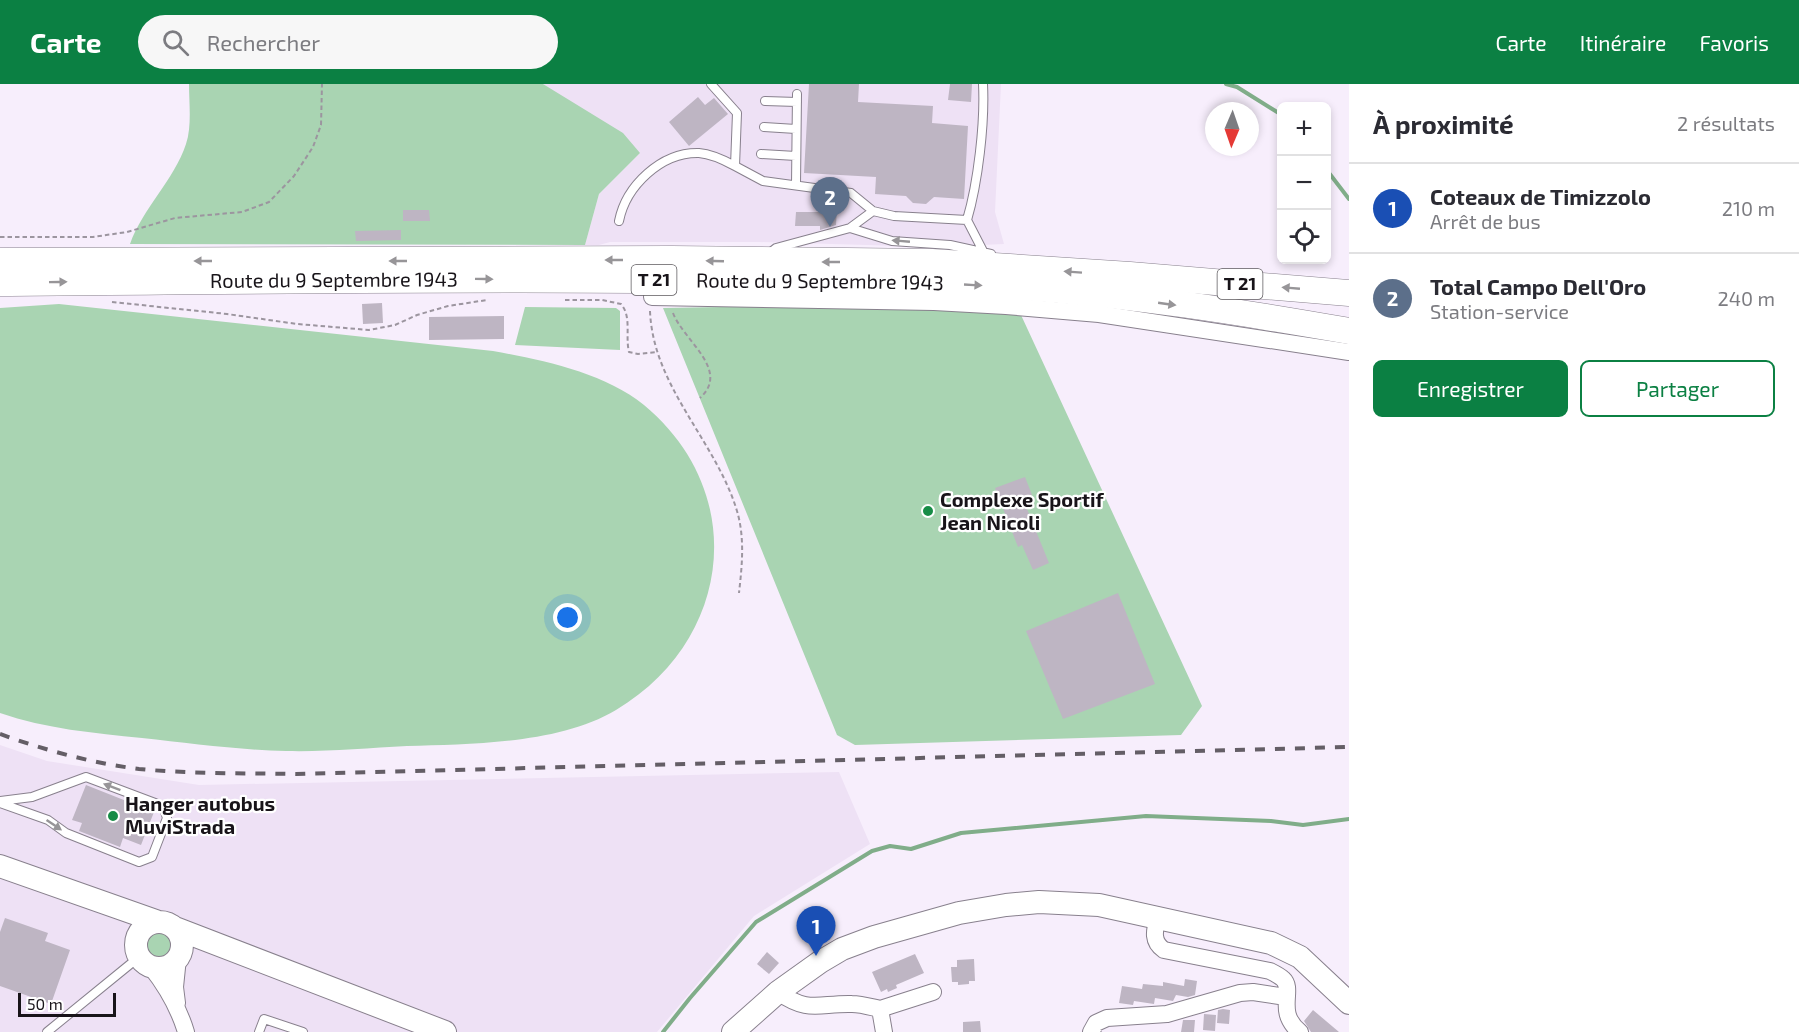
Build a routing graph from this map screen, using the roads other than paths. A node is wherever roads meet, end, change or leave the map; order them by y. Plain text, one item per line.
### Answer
1 (711, 84) edge
2 (983, 84) edge
3 (765, 101) dead end
4 (764, 127) dead end
5 (796, 129) junction
6 (761, 154) dead end
7 (796, 156) junction
8 (735, 166) junction
9 (796, 185) junction
10 (873, 211) junction
11 (967, 220) junction
12 (619, 221) dead end
13 (850, 228) junction
14 (984, 253) junction
15 (0, 261) edge
16 (759, 262) junction
17 (1016, 268) junction
18 (0, 283) edge
19 (1349, 293) edge
20 (660, 296) road end
21 (1349, 331) edge
22 (1349, 352) edge
23 (0, 802) edge
24 (0, 866) edge
25 (63, 889) junction
26 (1158, 918) junction
27 (166, 924) junction
28 (226, 948) junction
29 (142, 955) junction
30 (178, 958) junction
31 (778, 992) junction
32 (933, 992) dead end
33 (1286, 997) junction
34 (1349, 1003) edge
35 (880, 1009) junction
36 (177, 1010) junction
37 (47, 1032) edge
38 (186, 1032) edge
39 (259, 1032) edge
40 (303, 1032) edge
41 (445, 1032) edge
42 (733, 1032) edge
43 (884, 1032) edge
44 (1091, 1032) edge
45 (1300, 1032) edge

1 - 8 lane
2 - 11 lane
3 - 5 lane
4 - 5 lane
5 - 7 lane
6 - 7 lane
7 - 9 lane
8 - 9 lane
8 - 12 lane
9 - 10 lane
10 - 11 lane
10 - 13 lane
11 - 14 lane
14 -> 13 lane
13 - 16 lane
14 - 17 lane
16 -> 15 main road, Route du 9 Septembre 1943 / T 21
17 -> 16 main road, Route du 9 Septembre 1943 / T 21
19 -> 17 main road, Route du 9 Septembre 1943 / T 21
18 -> 21 main road, Route du 9 Septembre 1943 / T 21
20 - 22 street
23 -> 23 lane
24 - 25 main road
25 - 27 main road
25 - 29 main road
26 - 31 main road
26 - 33 street
26 - 34 main road
27 - 28 main road
27 - 29 main road
27 - 30 main road
28 - 30 main road
28 - 41 main road
29 - 30 main road
29 - 36 street
29 - 37 lane
30 - 36 street
31 - 35 street
31 - 42 main road
32 - 35 street
33 - 44 street
33 - 45 street
35 - 43 street
36 - 38 street
39 - 40 lane

